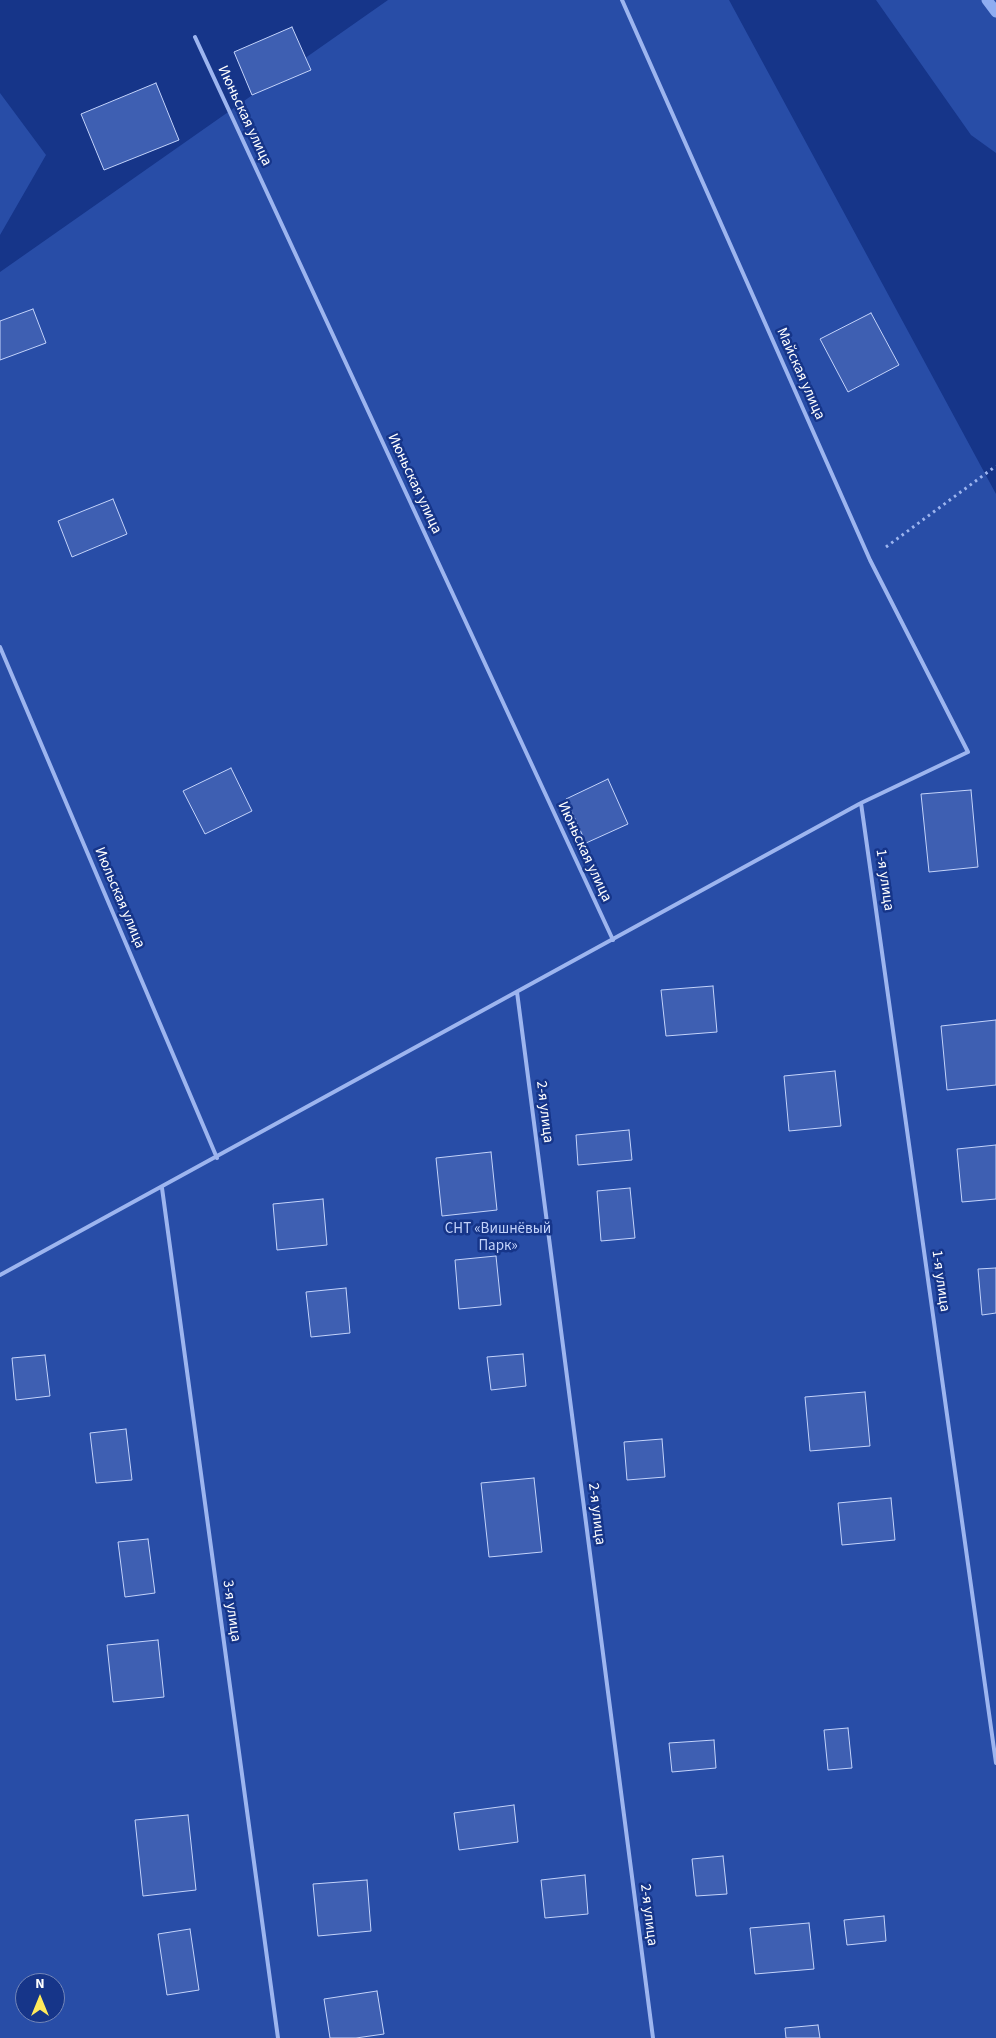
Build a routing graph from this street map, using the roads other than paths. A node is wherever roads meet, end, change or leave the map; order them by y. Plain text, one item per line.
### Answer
1 (622, 0) edge
2 (195, 37) dead end
3 (0, 647) edge
4 (862, 803) junction
5 (613, 940) junction
6 (517, 992) junction
7 (217, 1158) junction
8 (162, 1188) junction
9 (0, 1275) edge
10 (996, 1762) edge
11 (278, 2038) edge
12 (653, 2038) edge

1 - 4 lane, Майская улица
2 - 5 lane, Июньская улица
3 - 7 lane, Июльская улица
4 - 5 lane
4 - 10 lane, 1-я улица
5 - 6 lane
6 - 7 lane
6 - 12 lane, 2-я улица
7 - 8 lane
8 - 9 lane
8 - 11 lane, 3-я улица

